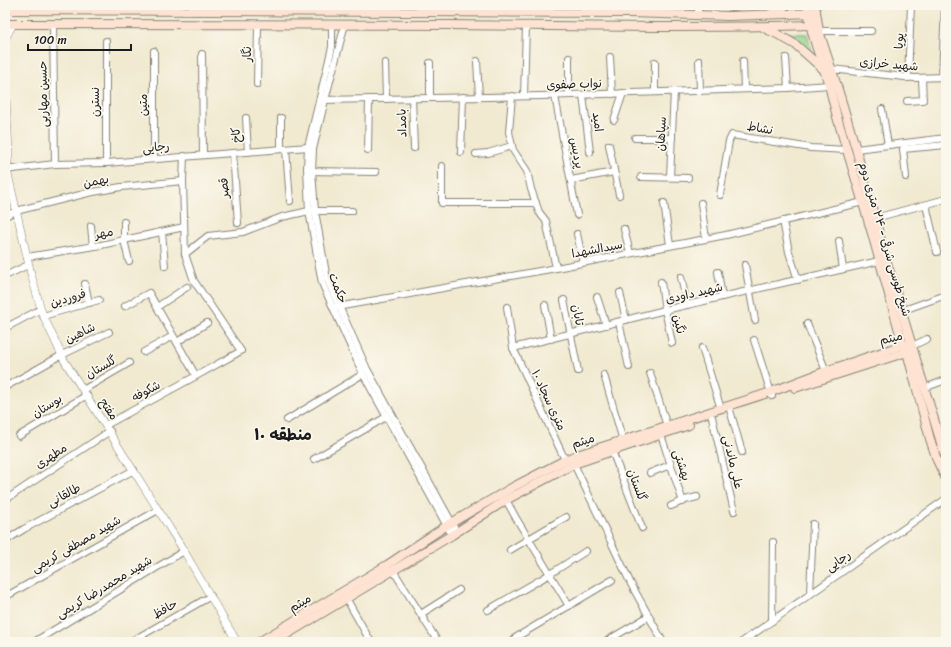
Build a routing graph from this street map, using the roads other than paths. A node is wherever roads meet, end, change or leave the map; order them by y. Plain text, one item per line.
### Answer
1 (698, 5) edge
2 (787, 5) edge
3 (807, 5) edge
4 (911, 5) edge
5 (945, 5) edge
6 (195, 8) edge
7 (241, 8) edge
8 (378, 9) edge
9 (444, 9) edge
10 (502, 9) edge
11 (538, 9) edge
12 (595, 9) edge
13 (5, 10) edge
14 (813, 10) edge
15 (299, 12) junction
16 (319, 12) junction
17 (698, 15) junction
18 (754, 15) junction
19 (767, 15) junction
20 (9, 24) edge
21 (53, 24) junction
22 (258, 24) junction
23 (296, 24) junction
24 (315, 24) junction
25 (332, 24) junction
26 (345, 24) junction
27 (526, 26) junction
28 (757, 26) junction
29 (816, 26) junction
30 (871, 31) dead end
31 (5, 39) edge
32 (106, 41) dead end
33 (154, 51) dead end
34 (202, 54) dead end
35 (610, 57) dead end
36 (569, 58) dead end
37 (786, 58) dead end
38 (477, 61) dead end
39 (699, 61) dead end
40 (743, 61) dead end
41 (655, 62) dead end
42 (385, 63) dead end
43 (430, 63) dead end
44 (828, 70) junction
45 (944, 77) edge
46 (908, 78) junction
47 (922, 78) junction
48 (5, 80) edge
49 (257, 84) dead end
50 (829, 85) junction
51 (788, 88) junction
52 (744, 89) junction
53 (674, 91) junction
54 (700, 91) junction
55 (655, 92) junction
56 (623, 93) junction
57 (583, 94) junction
58 (612, 94) junction
59 (569, 95) junction
60 (512, 96) junction
61 (524, 96) junction
62 (555, 96) junction
63 (463, 97) junction
64 (479, 97) junction
65 (412, 98) junction
66 (430, 98) junction
67 (369, 99) junction
68 (386, 99) junction
69 (322, 100) junction
70 (907, 101) dead end
71 (882, 109) dead end
72 (246, 118) dead end
73 (281, 118) dead end
74 (614, 120) dead end
75 (636, 138) dead end
76 (672, 138) junction
77 (946, 138) edge
78 (609, 145) dead end
79 (888, 145) junction
80 (946, 145) edge
81 (512, 146) junction
82 (308, 147) junction
83 (414, 148) dead end
84 (283, 149) junction
85 (856, 149) junction
86 (368, 150) dead end
87 (847, 150) junction
88 (248, 152) junction
89 (462, 152) dead end
90 (590, 152) dead end
91 (233, 153) junction
92 (476, 154) dead end
93 (203, 155) junction
94 (184, 156) junction
95 (154, 158) junction
96 (106, 163) junction
97 (55, 164) junction
98 (442, 166) dead end
99 (6, 169) edge
100 (310, 171) junction
101 (376, 172) dead end
102 (614, 172) junction
103 (641, 177) dead end
104 (670, 177) junction
105 (906, 177) dead end
106 (688, 178) dead end
107 (183, 180) junction
108 (571, 180) junction
109 (618, 195) dead end
110 (720, 195) dead end
111 (946, 200) edge
112 (290, 201) dead end
113 (536, 202) junction
114 (863, 202) junction
115 (664, 203) dead end
116 (701, 203) dead end
117 (926, 205) junction
118 (16, 211) junction
119 (312, 211) junction
120 (352, 211) dead end
121 (577, 215) dead end
122 (5, 216) edge
123 (875, 218) junction
124 (783, 221) junction
125 (124, 222) dead end
126 (238, 223) dead end
127 (91, 226) dead end
128 (184, 228) junction
129 (624, 229) dead end
130 (162, 232) junction
131 (577, 234) dead end
132 (706, 239) junction
133 (124, 240) junction
134 (839, 241) dead end
135 (670, 245) junction
136 (93, 246) junction
137 (937, 252) dead end
138 (630, 253) junction
139 (185, 254) junction
140 (27, 257) junction
141 (129, 260) dead end
142 (879, 261) junction
143 (583, 262) junction
144 (28, 265) junction
145 (745, 265) dead end
146 (164, 266) dead end
147 (556, 268) junction
148 (843, 269) junction
149 (718, 272) dead end
150 (5, 276) edge
151 (681, 277) dead end
152 (798, 280) junction
153 (662, 282) dead end
154 (85, 284) dead end
155 (187, 287) dead end
156 (750, 291) junction
157 (620, 293) dead end
158 (946, 294) edge
159 (597, 297) dead end
160 (722, 297) junction
161 (99, 300) dead end
162 (564, 300) dead end
163 (89, 303) junction
164 (545, 305) dead end
165 (687, 305) junction
166 (125, 306) dead end
167 (157, 307) junction
168 (336, 307) junction
169 (507, 307) dead end
170 (40, 309) junction
171 (665, 310) junction
172 (901, 311) junction
173 (44, 316) junction
174 (626, 320) junction
175 (755, 320) dead end
176 (619, 322) junction
177 (207, 323) dead end
178 (807, 324) dead end
179 (606, 325) junction
180 (5, 328) edge
181 (109, 332) dead end
182 (571, 334) junction
183 (175, 339) junction
184 (551, 339) junction
185 (927, 339) dead end
186 (754, 340) dead end
187 (672, 343) dead end
188 (907, 347) junction
189 (514, 348) junction
190 (702, 348) dead end
191 (144, 352) dead end
192 (62, 355) junction
193 (129, 363) dead end
194 (629, 367) dead end
195 (578, 371) dead end
196 (826, 371) junction
197 (650, 373) dead end
198 (363, 374) junction
199 (604, 375) dead end
200 (196, 376) junction
201 (945, 380) edge
202 (5, 387) edge
203 (924, 388) junction
204 (85, 392) junction
205 (771, 394) junction
206 (720, 409) junction
207 (730, 410) junction
208 (386, 417) junction
209 (712, 417) junction
210 (287, 420) dead end
211 (667, 426) junction
212 (108, 428) junction
213 (661, 434) junction
214 (19, 436) dead end
215 (623, 441) junction
216 (612, 451) junction
217 (742, 452) dead end
218 (945, 454) edge
219 (314, 459) dead end
220 (565, 460) junction
221 (574, 464) junction
222 (670, 465) junction
223 (134, 470) junction
224 (650, 473) dead end
225 (946, 479) edge
226 (697, 497) dead end
227 (946, 499) edge
228 (5, 500) edge
229 (506, 500) junction
230 (683, 502) junction
231 (671, 506) dead end
232 (158, 510) junction
233 (734, 512) dead end
234 (566, 517) dead end
235 (449, 524) junction
236 (814, 524) dead end
237 (642, 528) dead end
238 (454, 534) junction
239 (529, 540) junction
240 (5, 541) edge
241 (772, 542) dead end
242 (510, 550) dead end
243 (184, 551) junction
244 (586, 551) dead end
245 (393, 570) junction
246 (550, 574) junction
247 (612, 580) dead end
248 (459, 590) dead end
249 (810, 594) junction
250 (211, 596) junction
251 (5, 597) edge
252 (346, 598) junction
253 (569, 606) junction
254 (488, 610) dead end
255 (421, 614) junction
256 (649, 616) junction
257 (772, 621) junction
258 (515, 638) dead end
259 (34, 642) edge
260 (130, 642) edge
261 (237, 642) edge
262 (259, 642) edge
263 (274, 642) edge
264 (371, 642) edge
265 (438, 642) edge
266 (605, 642) edge
267 (663, 642) edge
268 (742, 642) edge

1 - 17 street
2 - 19 main road
3 - 14 main road, شیخ طوسی شرقی - ۲۴ متری دوم
4 - 46 street, پویا
5 - 45 street
6 - 7 main road
6 - 13 main road
7 - 15 main road
8 - 9 main road
8 - 16 main road
9 - 10 main road
10 - 11 main road
11 - 12 main road
12 - 17 main road
14 - 19 main road
14 - 29 main road, شیخ طوسی شرقی - ۲۴ متری دوم
15 - 16 main road
15 - 23 main road
16 - 24 main road
17 - 18 main road
18 - 19 main road
18 - 28 main road
20 - 21 main road
20 - 31 street
21 - 22 main road
21 - 97 street, حسین مهاربی
22 - 23 main road
22 - 49 street, نگار
23 - 24 main road
24 - 25 main road
25 - 26 main road
25 - 69 street, حکمت
26 - 27 main road
26 - 69 street, حکمت
27 - 28 main road
27 - 61 street
28 - 29 main road
28 - 44 main road
29 - 30 street
29 - 44 main road, شیخ طوسی شرقی - ۲۴ متری دوم
32 - 96 street, نسترن
33 - 95 street, متین
34 - 93 street
35 - 58 street
36 - 59 street
37 - 51 street
38 - 64 street
39 - 54 street
40 - 52 street
41 - 55 street
42 - 68 street
43 - 66 street
44 - 46 street, شهید خرازی
44 - 50 main road, شیخ طوسی شرقی - ۲۴ متری دوم
44 - 85 main road, شیخ طوسی شرقی - ۲۴ متری دوم
45 - 47 street, شهید خرازی
46 - 47 street, شهید خرازی
47 - 70 street
48 - 99 street, مفتح
50 - 51 street, نواب صفوی
50 - 87 main road, شیخ طوسی شرقی - ۲۴ متری دوم
51 - 52 street, نواب صفوی
52 - 54 street, نواب صفوی
53 - 54 street, نواب صفوی
53 - 55 street, نواب صفوی
53 - 76 street, سپاهان
55 - 56 street, نواب صفوی
56 - 58 street, نواب صفوی
56 - 74 street
57 - 58 street, نواب صفوی
57 - 59 street, نواب صفوی
57 - 90 street, امید
59 - 62 street, نواب صفوی
60 - 61 street, نواب صفوی
60 - 64 street, نواب صفوی
60 - 81 street
61 - 62 street, نواب صفوی
62 - 108 street, پردیس
63 - 64 street, نواب صفوی
63 - 66 street, نواب صفوی
63 - 89 street
65 - 66 street, نواب صفوی
65 - 68 street, نواب صفوی
65 - 83 street, بامداد
67 - 68 street, نواب صفوی
67 - 69 street, نواب صفوی
67 - 86 street
69 - 82 street, حکمت
69 - 100 street, حکمت
71 - 79 street
72 - 88 street, کاخ
73 - 84 street
75 - 76 street
76 - 104 street, سپاهان
77 - 79 street
78 - 102 street
79 - 85 street
80 - 105 street
81 - 92 street
81 - 113 street
82 - 84 street, رجایی
82 - 100 street, حکمت
84 - 88 street, رجایی
84 - 112 street
85 - 123 main road, شیخ طوسی شرقی - ۲۴ متری دوم
87 - 110 street, نشاط
87 - 114 main road, شیخ طوسی شرقی - ۲۴ متری دوم
88 - 91 street, رجایی
91 - 93 street, رجایی
91 - 126 street, قصر
93 - 94 street, رجایی
94 - 95 street, رجایی
94 - 107 street
95 - 96 street, رجایی
96 - 97 street, رجایی
97 - 99 street, رجایی
98 - 113 street
99 - 118 street, مفتح
100 - 101 street
100 - 119 street, حکمت
102 - 108 street
102 - 109 street
103 - 104 street
104 - 106 street
107 - 118 street, بهمن
107 - 128 street
108 - 121 street, پردیس
111 - 117 street
113 - 147 street
114 - 124 street, سیدالشهدا
114 - 142 main road, شیخ طوسی شرقی - ۲۴ متری دوم
115 - 135 street
116 - 132 street
117 - 123 street
117 - 137 street
118 - 122 street, بهمن
118 - 140 street, مفتح
119 - 120 street
119 - 139 street
119 - 168 street, حکمت
123 - 172 main road, شیخ طوسی شرقی - ۲۴ متری دوم
124 - 132 street, سیدالشهدا
124 - 152 street
125 - 133 street
127 - 136 street
128 - 130 street, مهر
128 - 139 street
129 - 138 street
130 - 133 street, مهر
130 - 146 street
131 - 143 street
132 - 135 street, سیدالشهدا
133 - 136 street, مهر
133 - 141 street
134 - 148 street
135 - 138 street, سیدالشهدا
136 - 140 street, مهر
138 - 143 street, سیدالشهدا
139 - 200 street, شکوفه
140 - 144 street, مفتح
142 - 148 street, شهید داودی
142 - 188 main road, شیخ طوسی شرقی - ۲۴ متری دوم
143 - 147 street, سیدالشهدا
144 - 150 street
144 - 170 street, مفتح
145 - 156 street
147 - 168 street, سیدالشهدا
148 - 152 street, شهید داودی
149 - 160 street
151 - 165 street
152 - 156 street, شهید داودی
153 - 171 street, نگین
154 - 163 street
155 - 167 street
156 - 160 street, شهید داودی
156 - 175 street
157 - 174 street
158 - 172 street
159 - 179 street
160 - 165 street, شهید داودی
161 - 163 street, فروردین
162 - 182 street, تابان
163 - 173 street, فروردین
164 - 184 street
165 - 171 street, شهید داودی
166 - 167 street
167 - 183 street
168 - 198 street, حکمت
168 - 235 street, حکمت
169 - 189 street, ۱۰ متری سجاد
170 - 173 street, مفتح
170 - 180 street
171 - 174 street, شهید داودی
171 - 187 street, نگین
172 - 188 main road, شیخ طوسی شرقی - ۲۴ متری دوم
173 - 192 street, مفتح
174 - 176 street, شهید داودی
176 - 179 street, شهید داودی
176 - 194 street
177 - 183 street
178 - 196 street
179 - 182 street, شهید داودی
181 - 192 street, شاهین
182 - 184 street, شهید داودی
182 - 195 street
183 - 191 street
183 - 200 street
184 - 189 street, شهید داودی
185 - 188 street
186 - 205 street
188 - 196 main road, میثم
188 - 203 main road, شیخ طوسی شرقی - ۲۴ متری دوم
188 - 205 main road, میثم
188 - 225 main road, شیخ طوسی شرقی - ۲۴ متری دوم
189 - 220 street, ۱۰ متری سجاد
190 - 206 street
192 - 202 street, شاهین
192 - 204 street, مفتح
193 - 204 street, گلستان
196 - 205 main road, میثم
197 - 211 street
198 - 208 street, حکمت
198 - 210 street
199 - 215 street
200 - 212 street, شکوفه
201 - 203 street
203 - 218 main road, شیخ طوسی شرقی - ۲۴ متری دوم
204 - 212 street, مفتح
204 - 214 street, بوستان
205 - 206 main road, میثم
205 - 207 main road, میثم
206 - 211 main road, میثم
207 - 209 main road, میثم
207 - 217 street
208 - 219 street
208 - 235 street, حکمت
209 - 213 main road, میثم
209 - 233 street, علی ماندنی
211 - 215 main road, میثم
212 - 223 street, مفتح
212 - 228 street, مطهری
213 - 216 main road, میثم
213 - 222 street, بهشتی
215 - 220 main road, میثم
216 - 221 main road, میثم
216 - 237 street, گلستان
220 - 235 main road, میثم
221 - 229 main road, میثم
221 - 256 street
222 - 224 street
222 - 230 street, بهشتی
223 - 232 street, مفتح
223 - 240 street, طالقانی
226 - 230 street
227 - 249 street, رجایی
229 - 238 main road, میثم
229 - 239 street
230 - 231 street
232 - 243 street, مفتح
232 - 251 street, شهید مصطفی کریمی
234 - 239 street
235 - 238 street, حکمت
235 - 262 main road, میثم
236 - 249 street
238 - 245 main road, میثم
239 - 242 street
239 - 246 street
241 - 257 street
243 - 250 street, مفتح
243 - 259 street, شهید محمدرضا کریمی
244 - 246 street
245 - 252 main road, میثم
245 - 255 street
246 - 253 street
246 - 254 street
247 - 253 street
248 - 255 street
249 - 257 street, رجایی
250 - 260 street, حافظ
250 - 261 street, مفتح
252 - 263 main road, میثم
252 - 264 street
253 - 258 street
255 - 265 street
256 - 266 street
256 - 267 street
257 - 268 street, رجایی

